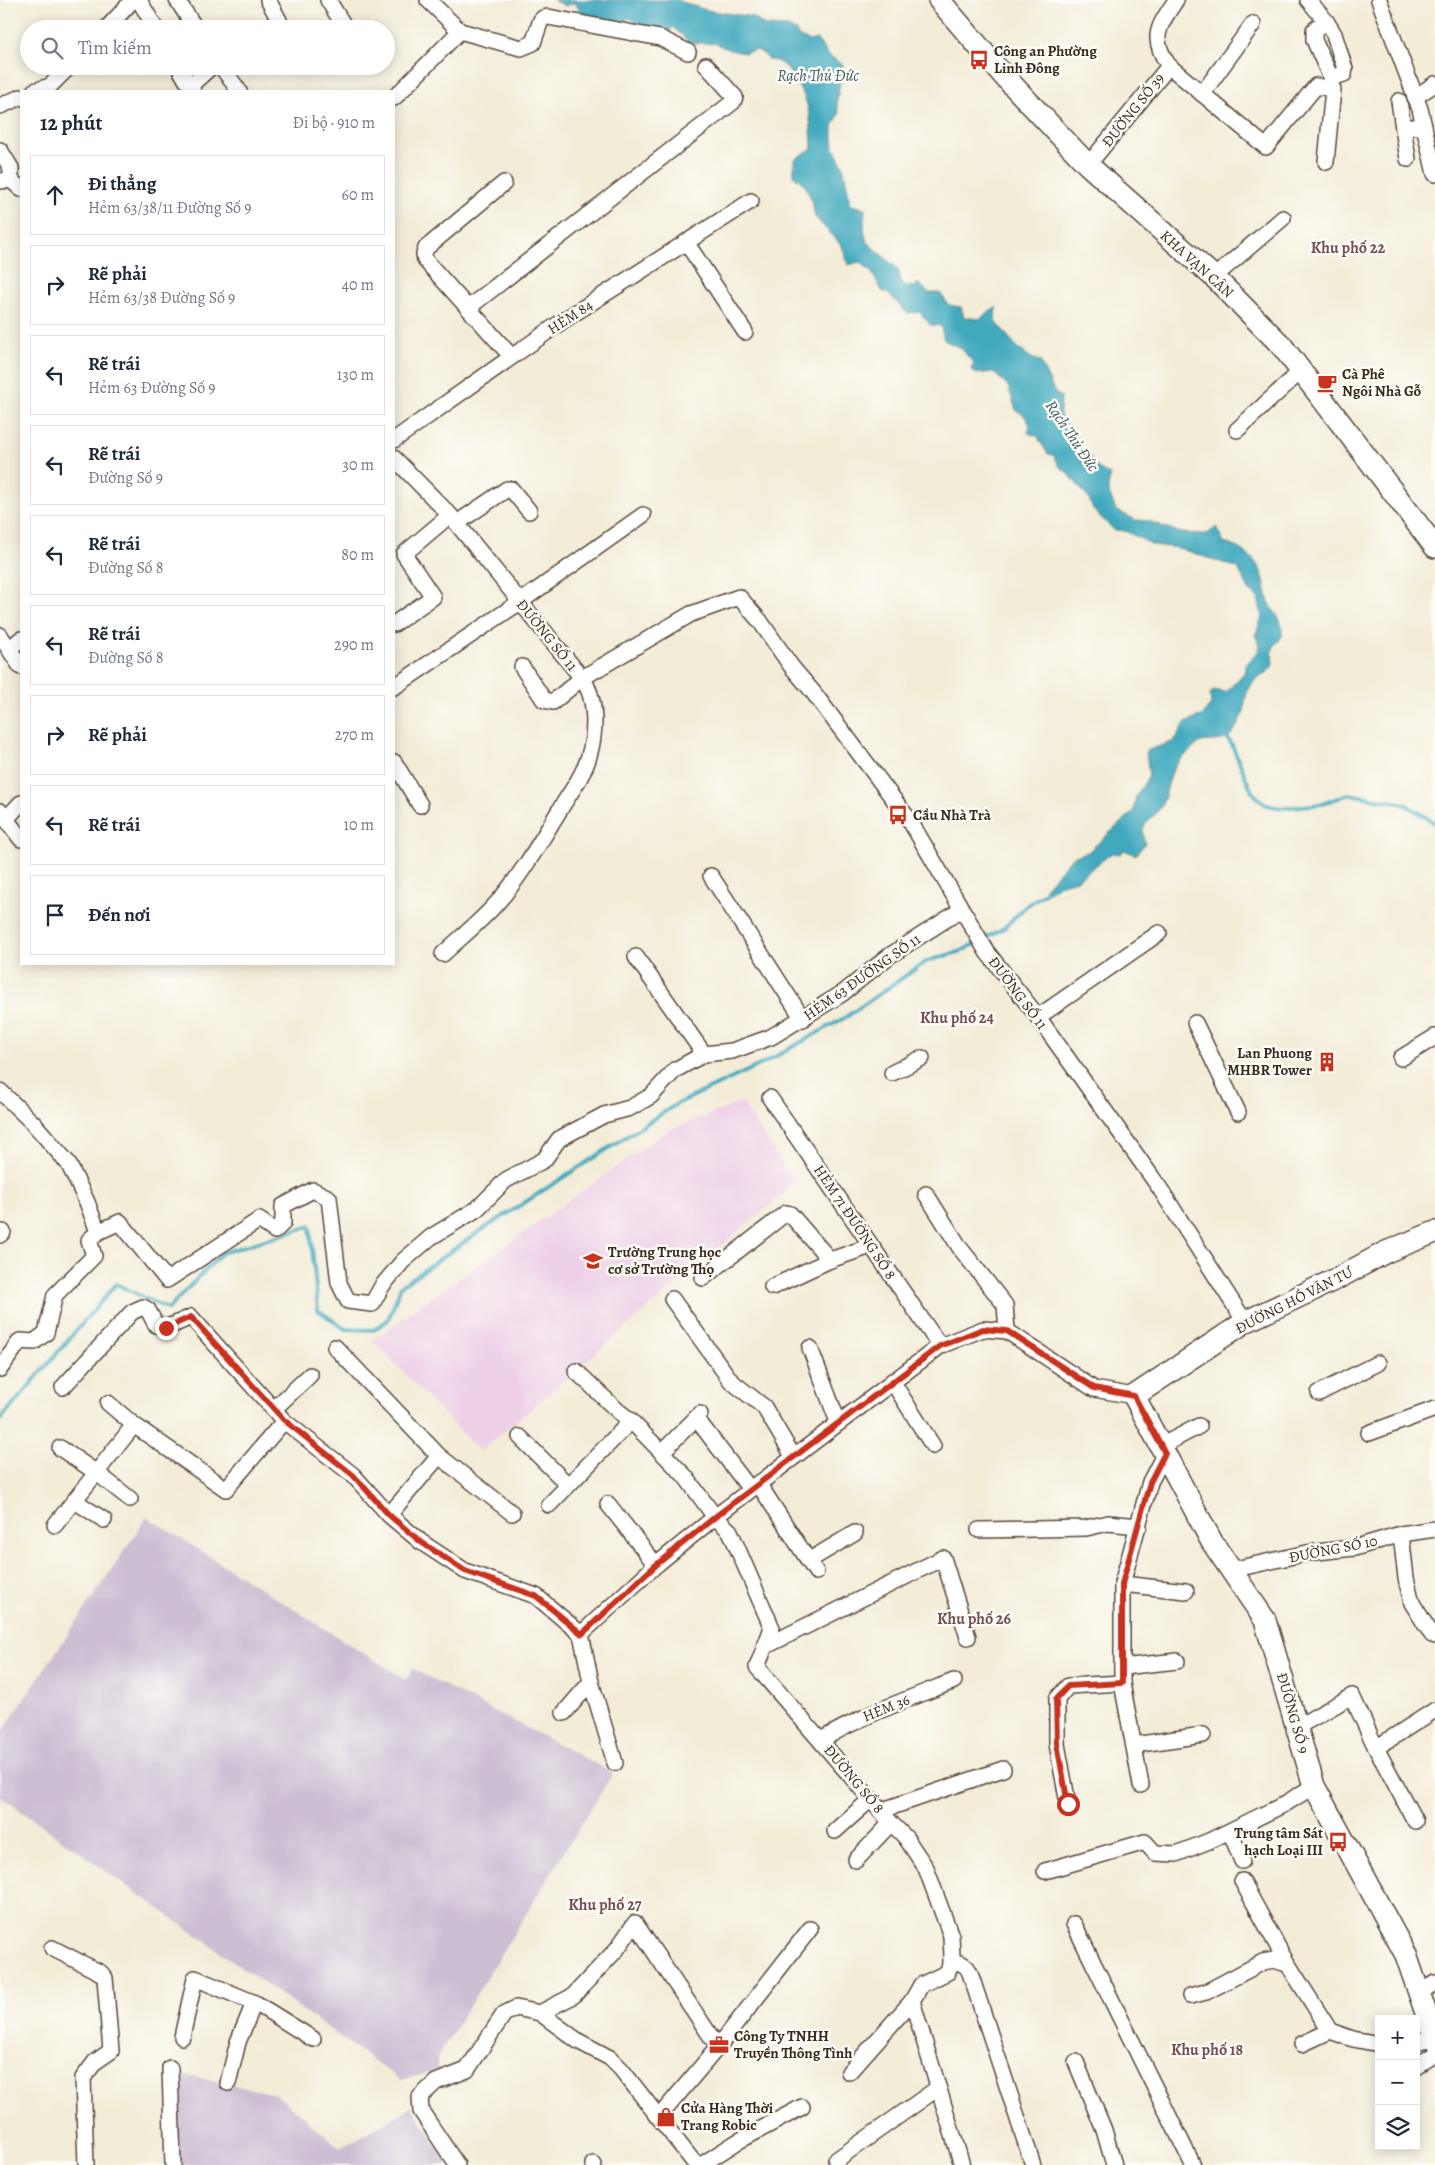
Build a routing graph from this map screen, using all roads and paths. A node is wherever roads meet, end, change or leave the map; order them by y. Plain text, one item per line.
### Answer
1 (133, 0) edge
2 (139, 0) edge
3 (177, 0) edge
4 (268, 0) edge
5 (328, 0) edge
6 (428, 0) edge
7 (939, 0) edge
8 (1176, 0) edge
9 (1308, 0) edge
10 (1379, 0) edge
11 (114, 20) edge
12 (151, 20) edge
13 (190, 20) edge
14 (279, 20) dead end
15 (340, 20) edge
16 (1326, 21) dead end
17 (1253, 24) dead end
18 (460, 31) junction
19 (688, 52) dead end
20 (706, 65) dead end
21 (1169, 66) junction
22 (61, 75) edge
23 (184, 75) edge
24 (204, 75) edge
25 (227, 75) edge
26 (1435, 84) edge
27 (192, 88) edge
28 (37, 90) edge
29 (238, 90) edge
30 (1202, 94) junction
31 (20, 97) edge
32 (395, 97) edge
33 (1415, 97) junction
34 (1399, 101) dead end
35 (0, 106) edge
36 (1424, 126) junction
37 (1403, 128) junction
38 (0, 150) edge
39 (1408, 158) dead end
40 (1326, 162) dead end
41 (1088, 165) junction
42 (1435, 174) edge
43 (11, 183) edge
44 (504, 183) dead end
45 (751, 201) dead end
46 (1283, 218) dead end
47 (686, 242) junction
48 (1214, 277) junction
49 (468, 308) junction
50 (745, 332) dead end
51 (511, 356) junction
52 (1301, 371) junction
53 (1237, 430) dead end
54 (395, 439) edge
55 (395, 459) edge
56 (529, 511) dead end
57 (643, 515) dead end
58 (454, 519) junction
59 (1435, 547) edge
60 (520, 602) junction
61 (395, 623) edge
62 (0, 635) edge
63 (20, 640) edge
64 (9, 649) junction
65 (20, 666) edge
66 (522, 667) dead end
67 (582, 678) junction
68 (395, 686) edge
69 (395, 764) edge
70 (20, 804) edge
71 (420, 804) dead end
72 (3, 815) edge
73 (20, 838) edge
74 (711, 876) dead end
75 (962, 912) junction
76 (1159, 933) dead end
77 (443, 954) dead end
78 (636, 957) dead end
79 (1038, 1017) junction
80 (803, 1019) junction
81 (1195, 1023) dead end
82 (1435, 1037) edge
83 (704, 1054) junction
84 (922, 1058) dead end
85 (1401, 1058) dead end
86 (892, 1073) dead end
87 (0, 1091) edge
88 (770, 1098) dead end
89 (1238, 1112) dead end
90 (926, 1194) dead end
91 (98, 1232) junction
92 (1435, 1232) edge
93 (872, 1246) junction
94 (830, 1260) junction
95 (702, 1278) dead end
96 (772, 1287) dead end
97 (672, 1299) dead end
98 (1245, 1322) junction
99 (1007, 1331) junction
100 (940, 1346) junction
101 (335, 1347) dead end
102 (810, 1348) dead end
103 (1378, 1363) dead end
104 (0, 1369) edge
105 (576, 1371) dead end
106 (310, 1375) dead end
107 (892, 1381) junction
108 (63, 1387) dead end
109 (1320, 1393) dead end
110 (1134, 1396) junction
111 (108, 1403) dead end
112 (1435, 1409) edge
113 (279, 1415) junction
114 (631, 1421) junction
115 (838, 1422) junction
116 (134, 1425) junction
117 (1199, 1426) dead end
118 (1369, 1433) dead end
119 (520, 1436) dead end
120 (933, 1446) dead end
121 (60, 1448) dead end
122 (1163, 1450) junction
123 (662, 1452) junction
124 (439, 1456) junction
125 (793, 1456) junction
126 (97, 1473) junction
127 (568, 1485) junction
128 (754, 1486) junction
129 (130, 1498) dead end
130 (75, 1500) junction
131 (608, 1504) dead end
132 (549, 1505) dead end
133 (512, 1513) dead end
134 (389, 1515) junction
135 (715, 1517) junction
136 (104, 1520) dead end
137 (55, 1525) dead end
138 (1139, 1526) junction
139 (1435, 1529) edge
140 (979, 1530) dead end
141 (855, 1533) dead end
142 (1401, 1534) junction
143 (656, 1565) junction
144 (1231, 1570) junction
145 (1122, 1584) junction
146 (1186, 1591) dead end
147 (582, 1634) junction
148 (1435, 1636) edge
149 (968, 1637) dead end
150 (764, 1647) junction
151 (1177, 1661) dead end
152 (1122, 1667) junction
153 (954, 1681) dead end
154 (591, 1682) junction
155 (1122, 1683) junction
156 (1435, 1710) edge
157 (564, 1713) dead end
158 (1297, 1726) junction
159 (1203, 1735) dead end
160 (821, 1740) junction
161 (1134, 1745) junction
162 (1376, 1748) junction
163 (615, 1763) dead end
164 (1003, 1769) dead end
165 (1141, 1785) dead end
166 (1314, 1786) junction
167 (870, 1799) junction
168 (1068, 1804) dead end
169 (880, 1810) junction
170 (1415, 1821) dead end
171 (890, 1823) junction
172 (835, 1831) dead end
173 (1230, 1832) junction
174 (856, 1860) dead end
175 (1242, 1861) dead end
176 (1044, 1871) dead end
177 (1242, 1881) dead end
178 (1074, 1924) dead end
179 (810, 1929) dead end
180 (52, 1948) dead end
181 (950, 1961) junction
182 (1287, 1964) junction
183 (1427, 1988) edge
184 (1190, 1996) dead end
185 (912, 2002) junction
186 (254, 2003) junction
187 (540, 2013) junction
188 (1330, 2031) junction
189 (182, 2037) dead end
190 (312, 2039) dead end
191 (1375, 2043) edge
192 (1430, 2043) edge
193 (1302, 2044) dead end
194 (718, 2047) junction
195 (1420, 2060) edge
196 (1076, 2062) dead end
197 (170, 2068) dead end
198 (850, 2072) dead end
199 (228, 2083) dead end
200 (938, 2088) junction
201 (802, 2107) dead end
202 (659, 2117) junction
203 (836, 2160) dead end
204 (86, 2165) edge
205 (173, 2165) edge
206 (457, 2165) edge
207 (696, 2165) edge
208 (701, 2165) edge
209 (962, 2165) edge
210 (1033, 2165) edge
211 (1114, 2165) edge
212 (1193, 2165) edge

1 - 11 street
2 - 12 street
3 - 13 street
4 - 14 street
5 - 15 street
6 - 18 street
7 - 41 street, KHA VẠN CÂN
8 - 21 street, ĐƯỜNG SỐ 39
9 - 16 street
10 - 33 street
17 - 30 street
18 - 19 street
18 - 32 street
20 - 49 street
21 - 30 street
21 - 41 street, ĐƯỜNG SỐ 39
22 - 28 street
23 - 27 street
24 - 27 street
25 - 29 street
26 - 33 street
30 - 40 street
31 - 35 street
33 - 36 street
34 - 37 street
36 - 37 street
36 - 42 street
37 - 39 street
38 - 43 street
41 - 48 street, KHA VẠN CÂN
44 - 49 street
45 - 47 street, HẺM 84
46 - 48 street
47 - 50 street
47 - 51 street, HẺM 84
48 - 52 street, KHA VẠN CÂN
49 - 51 street
51 - 54 street, HẺM 84
52 - 53 street
52 - 59 street, KHA VẠN CÂN
55 - 58 street, ĐƯỜNG SỐ 11
56 - 58 street
57 - 60 street
58 - 60 street, ĐƯỜNG SỐ 11
58 - 61 street
60 - 67 street, ĐƯỜNG SỐ 11
60 - 68 street
62 - 64 street
63 - 64 street
64 - 65 street
66 - 67 street
67 - 75 street, ĐƯỜNG SỐ 11
67 - 77 street
69 - 71 street
70 - 72 street
72 - 73 street
74 - 80 street
75 - 79 street, ĐƯỜNG SỐ 11
75 - 80 street, HẺM 63 ĐƯỜNG SỐ 11
76 - 79 street
78 - 83 street
79 - 98 street, ĐƯỜNG SỐ 11
80 - 83 street, HẺM 63 ĐƯỜNG SỐ 11
81 - 89 street
82 - 85 street
83 - 91 street
84 - 86 street
87 - 91 street
88 - 93 street, HẺM 71 ĐƯỜNG SỐ 8
90 - 99 street
91 - 104 street
92 - 98 street, ĐƯỜNG HỒ VĂN TƯ
93 - 94 street
93 - 100 street, HẺM 71 ĐƯỜNG SỐ 8
94 - 95 street
94 - 96 street
97 - 125 street
98 - 110 street, ĐƯỜNG HỒ VĂN TƯ
99 - 100 street
99 - 110 street
100 - 107 street
101 - 124 street
102 - 115 street
103 - 109 street
105 - 114 street, ĐƯỜNG SỐ 8
106 - 113 street
107 - 115 street
107 - 120 street
108 - 113 street
110 - 122 street, ĐƯỜNG SỐ 9
111 - 116 street
112 - 118 street
113 - 116 street
113 - 134 street
114 - 123 street, ĐƯỜNG SỐ 8
114 - 127 street
115 - 125 street
116 - 126 street
117 - 122 street
119 - 127 street
121 - 126 street
122 - 138 street
122 - 144 street, ĐƯỜNG SỐ 9
123 - 128 street
123 - 135 street, ĐƯỜNG SỐ 8
124 - 133 street
124 - 134 street
125 - 128 street
126 - 129 street
126 - 130 street
127 - 132 street
128 - 135 street
128 - 141 street
130 - 136 street
130 - 137 street
131 - 143 street
134 - 147 street
135 - 143 street
135 - 150 street, ĐƯỜNG SỐ 8
138 - 140 street
138 - 145 street
139 - 142 street, ĐƯỜNG SỐ 10
142 - 144 street, ĐƯỜNG SỐ 10
142 - 148 street
143 - 147 street
144 - 158 street, ĐƯỜNG SỐ 9
145 - 146 street
145 - 152 street
147 - 154 street
149 - 150 street
150 - 160 street, ĐƯỜNG SỐ 8
151 - 152 street
152 - 155 street
153 - 160 street, HẺM 36
154 - 157 street
154 - 163 street
155 - 161 street
155 - 168 street
156 - 162 street
158 - 162 street
158 - 166 street, ĐƯỜNG SỐ 9
159 - 161 street
160 - 167 street, ĐƯỜNG SỐ 8
161 - 165 street
162 - 170 street
164 - 169 street
166 - 173 street
166 - 183 street, ĐƯỜNG SỐ 9
167 - 169 street, ĐƯỜNG SỐ 8
167 - 172 street
169 - 171 street, ĐƯỜNG SỐ 8
171 - 174 street
171 - 181 street, ĐƯỜNG SỐ 8
173 - 175 street
173 - 176 street
177 - 182 street
178 - 212 street
179 - 194 street
180 - 204 street
181 - 185 street
181 - 210 street
182 - 184 street
182 - 188 street
183 - 192 street, ĐƯỜNG SỐ 9
185 - 198 street
185 - 200 street
186 - 189 street
186 - 190 street
186 - 199 street
187 - 194 street
187 - 202 street
187 - 206 street
188 - 191 street
188 - 193 street
192 - 195 street
194 - 202 street
196 - 211 street
197 - 205 street
200 - 203 street
200 - 209 street
201 - 208 street
202 - 207 street

